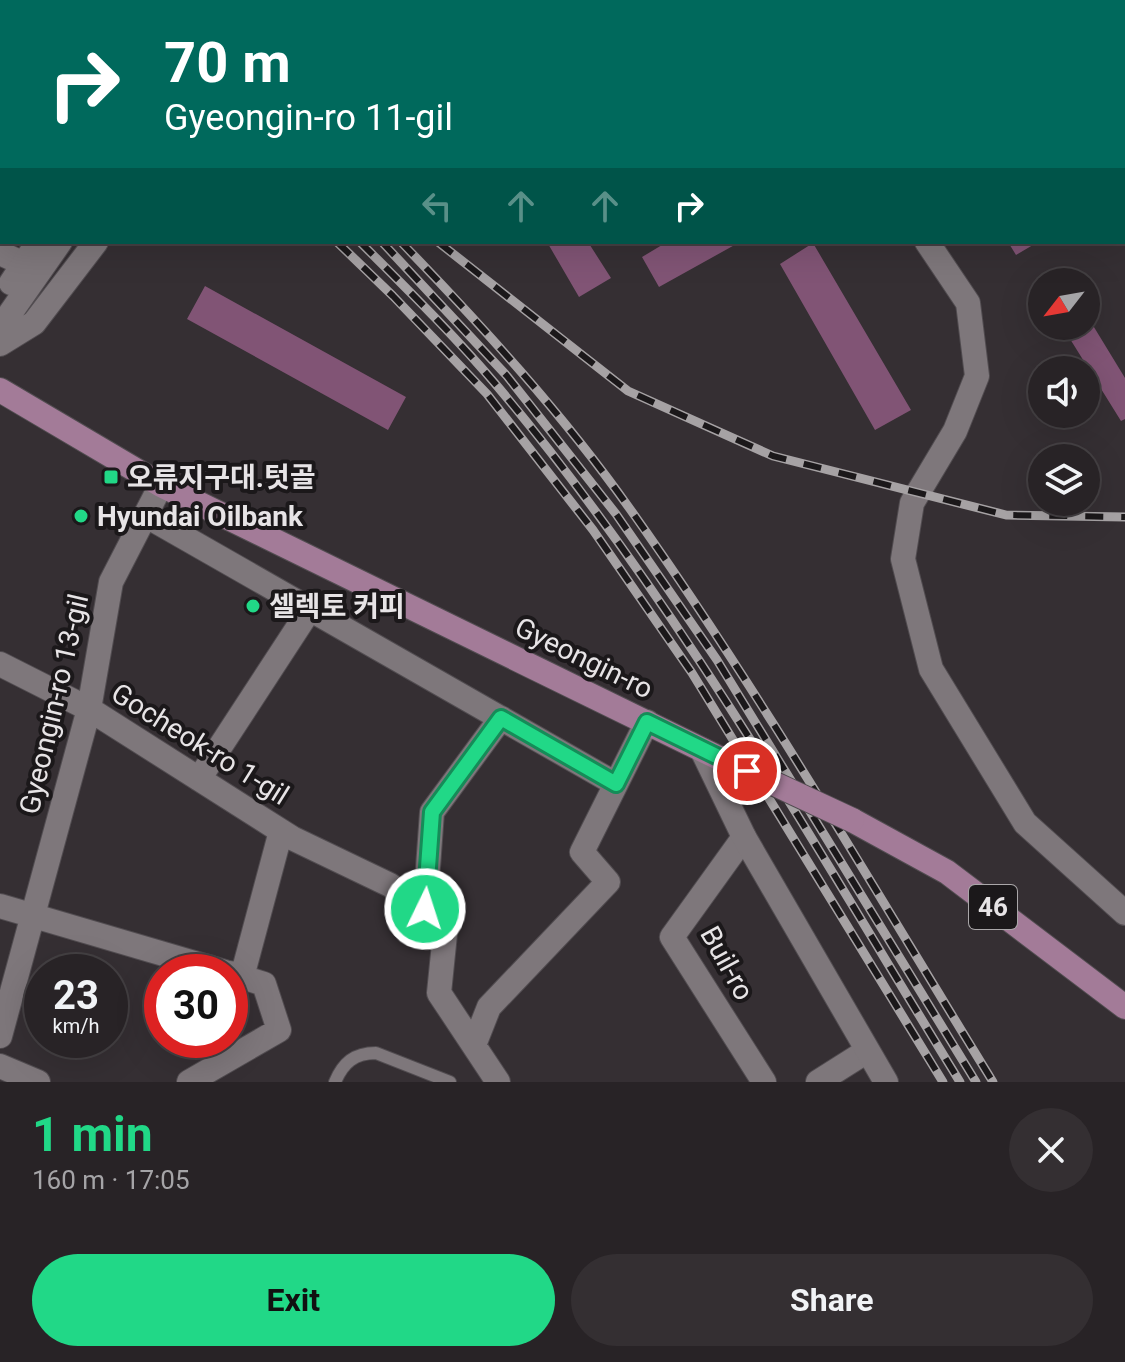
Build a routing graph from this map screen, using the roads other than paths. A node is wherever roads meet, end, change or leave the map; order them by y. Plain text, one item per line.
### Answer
1 (37, 244) edge
2 (59, 244) edge
3 (94, 244) edge
4 (928, 244) edge
5 (0, 253) edge
6 (24, 264) junction
7 (0, 302) edge
8 (0, 328) edge
9 (0, 344) edge
10 (0, 390) edge
11 (161, 485) junction
12 (145, 515) junction
13 (310, 609) junction
14 (0, 664) edge
15 (89, 709) junction
16 (501, 718) junction
17 (647, 722) junction
18 (712, 755) junction
19 (199, 779) junction
20 (616, 784) junction
21 (281, 831) junction
22 (744, 837) junction
23 (0, 906) edge
24 (425, 909) junction
25 (1125, 913) edge
26 (34, 916) junction
27 (164, 954) edge
28 (239, 954) edge
29 (248, 979) edge
30 (1125, 1007) edge
31 (0, 1036) edge
32 (474, 1045) junction
33 (248, 1048) edge
34 (867, 1051) junction
35 (231, 1058) edge
36 (0, 1066) edge
37 (38, 1082) edge
38 (189, 1082) edge
39 (335, 1082) edge
40 (450, 1082) edge
41 (498, 1082) edge
42 (764, 1082) edge
43 (818, 1082) edge
44 (886, 1082) edge

1 - 6 street
2 - 8 street
3 - 9 street
4 - 25 street
5 - 6 street
6 - 7 street
10 - 11 main road, Gyeongin-ro / 46
11 - 12 street, Gyeongin-ro 13-gil
11 - 17 main road, Gyeongin-ro / 46
12 - 13 street
12 - 15 street, Gyeongin-ro 13-gil
13 - 16 street
13 - 19 street
14 - 15 street, Gocheok-ro 1-gil
15 - 19 street, Gocheok-ro 1-gil
15 - 26 street, Gyeongin-ro 13-gil
16 - 20 street
16 - 24 street
17 - 18 main road, Gyeongin-ro / 46
17 - 20 street
18 - 22 street
18 - 30 main road, Gyeongin-ro / 46, bridge
19 - 21 street, Gocheok-ro 1-gil
20 - 32 street
21 - 24 street, Gocheok-ro 1-gil
21 - 28 street, Gocheok-ro 1-gil
22 - 34 street
22 - 42 street, Buil-ro
23 - 26 street
24 - 32 street, Gocheok-ro 1-gil
26 - 27 street
26 - 31 street, Gyeongin-ro 13-gil
29 - 33 street
32 - 41 street, Gocheok-ro 1-gil
34 - 43 street
34 - 44 street
35 - 38 street
36 - 37 street
39 - 40 lane

